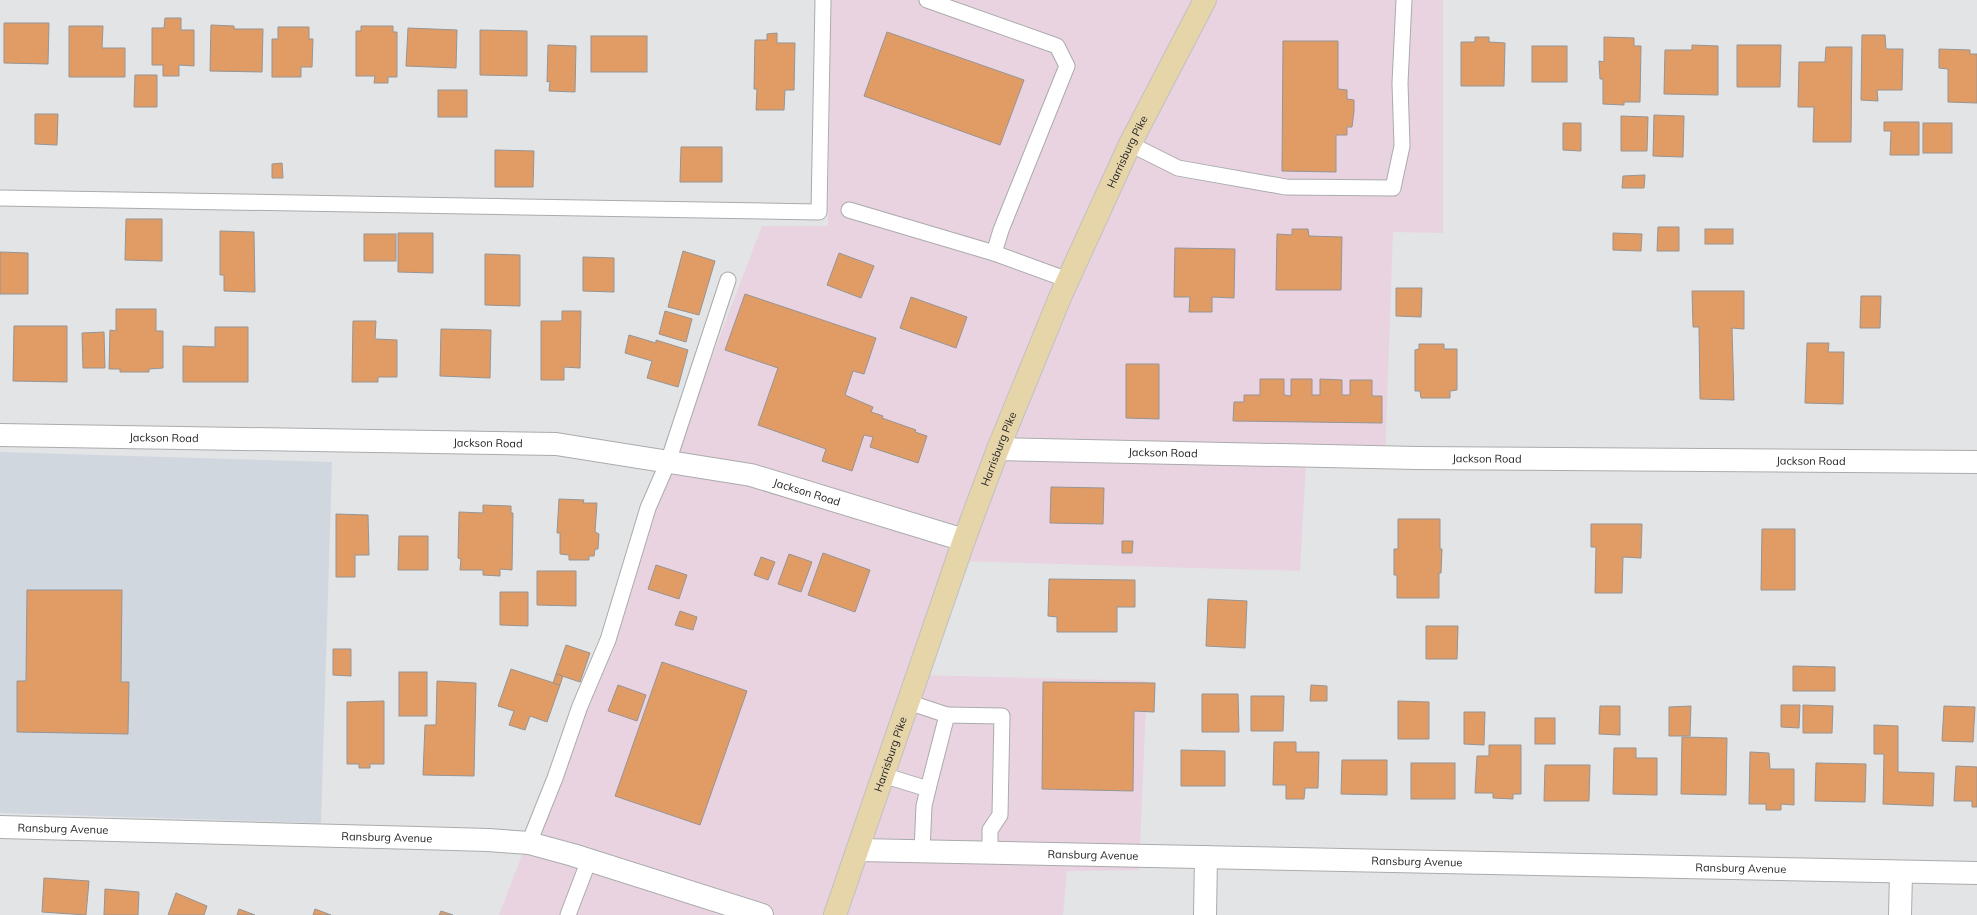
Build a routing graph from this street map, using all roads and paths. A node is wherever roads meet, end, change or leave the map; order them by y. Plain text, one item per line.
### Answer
1 (823, 0) edge
2 (927, 0) edge
3 (1205, 0) edge
4 (1404, 0) edge
5 (1130, 144) junction
6 (0, 198) edge
7 (849, 210) dead end
8 (994, 253) junction
9 (728, 280) dead end
10 (1068, 280) junction
11 (0, 435) edge
12 (998, 449) junction
13 (668, 462) junction
14 (1977, 462) edge
15 (964, 540) junction
16 (908, 702) junction
17 (947, 715) junction
18 (883, 775) junction
19 (928, 789) junction
20 (0, 827) edge
21 (529, 843) junction
22 (858, 850) junction
23 (922, 851) junction
24 (990, 853) junction
25 (1206, 857) junction
26 (590, 860) junction
27 (1901, 873) junction
28 (1977, 873) edge
29 (568, 915) edge
30 (762, 915) edge
31 (835, 915) edge
32 (1205, 915) edge
33 (1900, 915) edge

1 - 6 lane
2 - 8 lane
3 - 5 main road, Harrisburg Pike
4 - 5 lane
5 - 10 main road, Harrisburg Pike
7 - 8 lane
8 - 10 lane
9 - 13 lane
10 - 12 main road, Harrisburg Pike
11 - 13 street, Jackson Road
12 - 14 street, Jackson Road
12 - 15 main road, Harrisburg Pike
13 - 15 street, Jackson Road
13 - 21 lane
15 - 16 main road, Harrisburg Pike
16 - 17 lane
16 - 18 main road, Harrisburg Pike
17 - 19 lane
17 - 24 lane
18 - 19 lane
18 - 22 main road, Harrisburg Pike
19 - 23 lane
20 - 21 street, Ransburg Avenue
21 - 26 street, Ransburg Avenue
22 - 23 street, Ransburg Avenue
22 - 31 main road, Harrisburg Pike
23 - 24 street, Ransburg Avenue
24 - 25 street, Ransburg Avenue
25 - 27 street, Ransburg Avenue
25 - 32 street
26 - 29 lane
26 - 30 street, Ransburg Avenue
27 - 28 street, Ransburg Avenue
27 - 33 street

